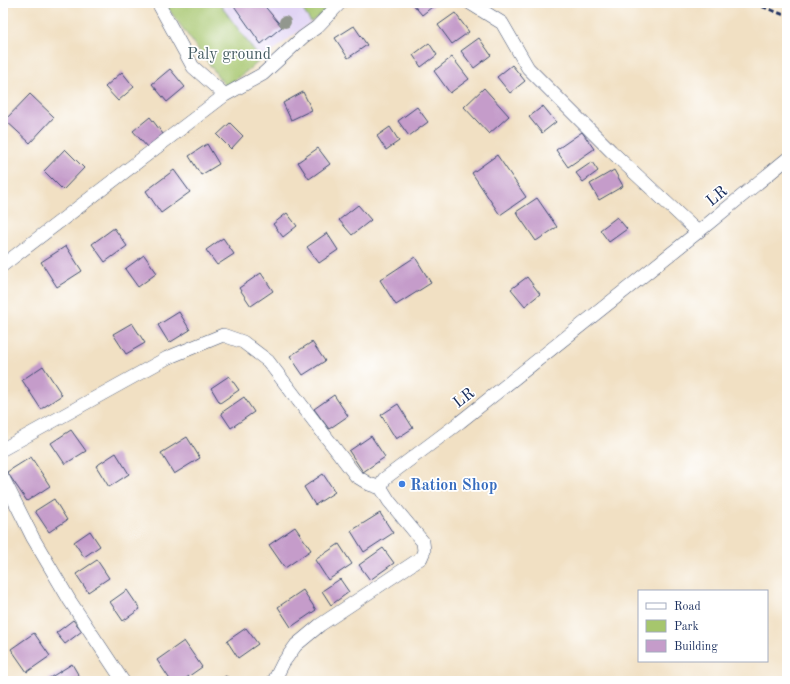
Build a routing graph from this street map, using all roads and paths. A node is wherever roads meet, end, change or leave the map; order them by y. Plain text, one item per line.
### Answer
1 (158, 3) edge
2 (340, 3) edge
3 (470, 3) edge
4 (225, 95) junction
5 (787, 159) edge
6 (698, 232) junction
7 (3, 265) edge
8 (3, 449) edge
9 (3, 478) edge
10 (381, 488) junction
11 (123, 681) edge
12 (274, 681) edge

1 - 4 street
2 - 4 street
3 - 6 street
4 - 7 street
5 - 6 street, LR
6 - 10 street, LR
8 - 10 street
9 - 11 street
10 - 12 street

